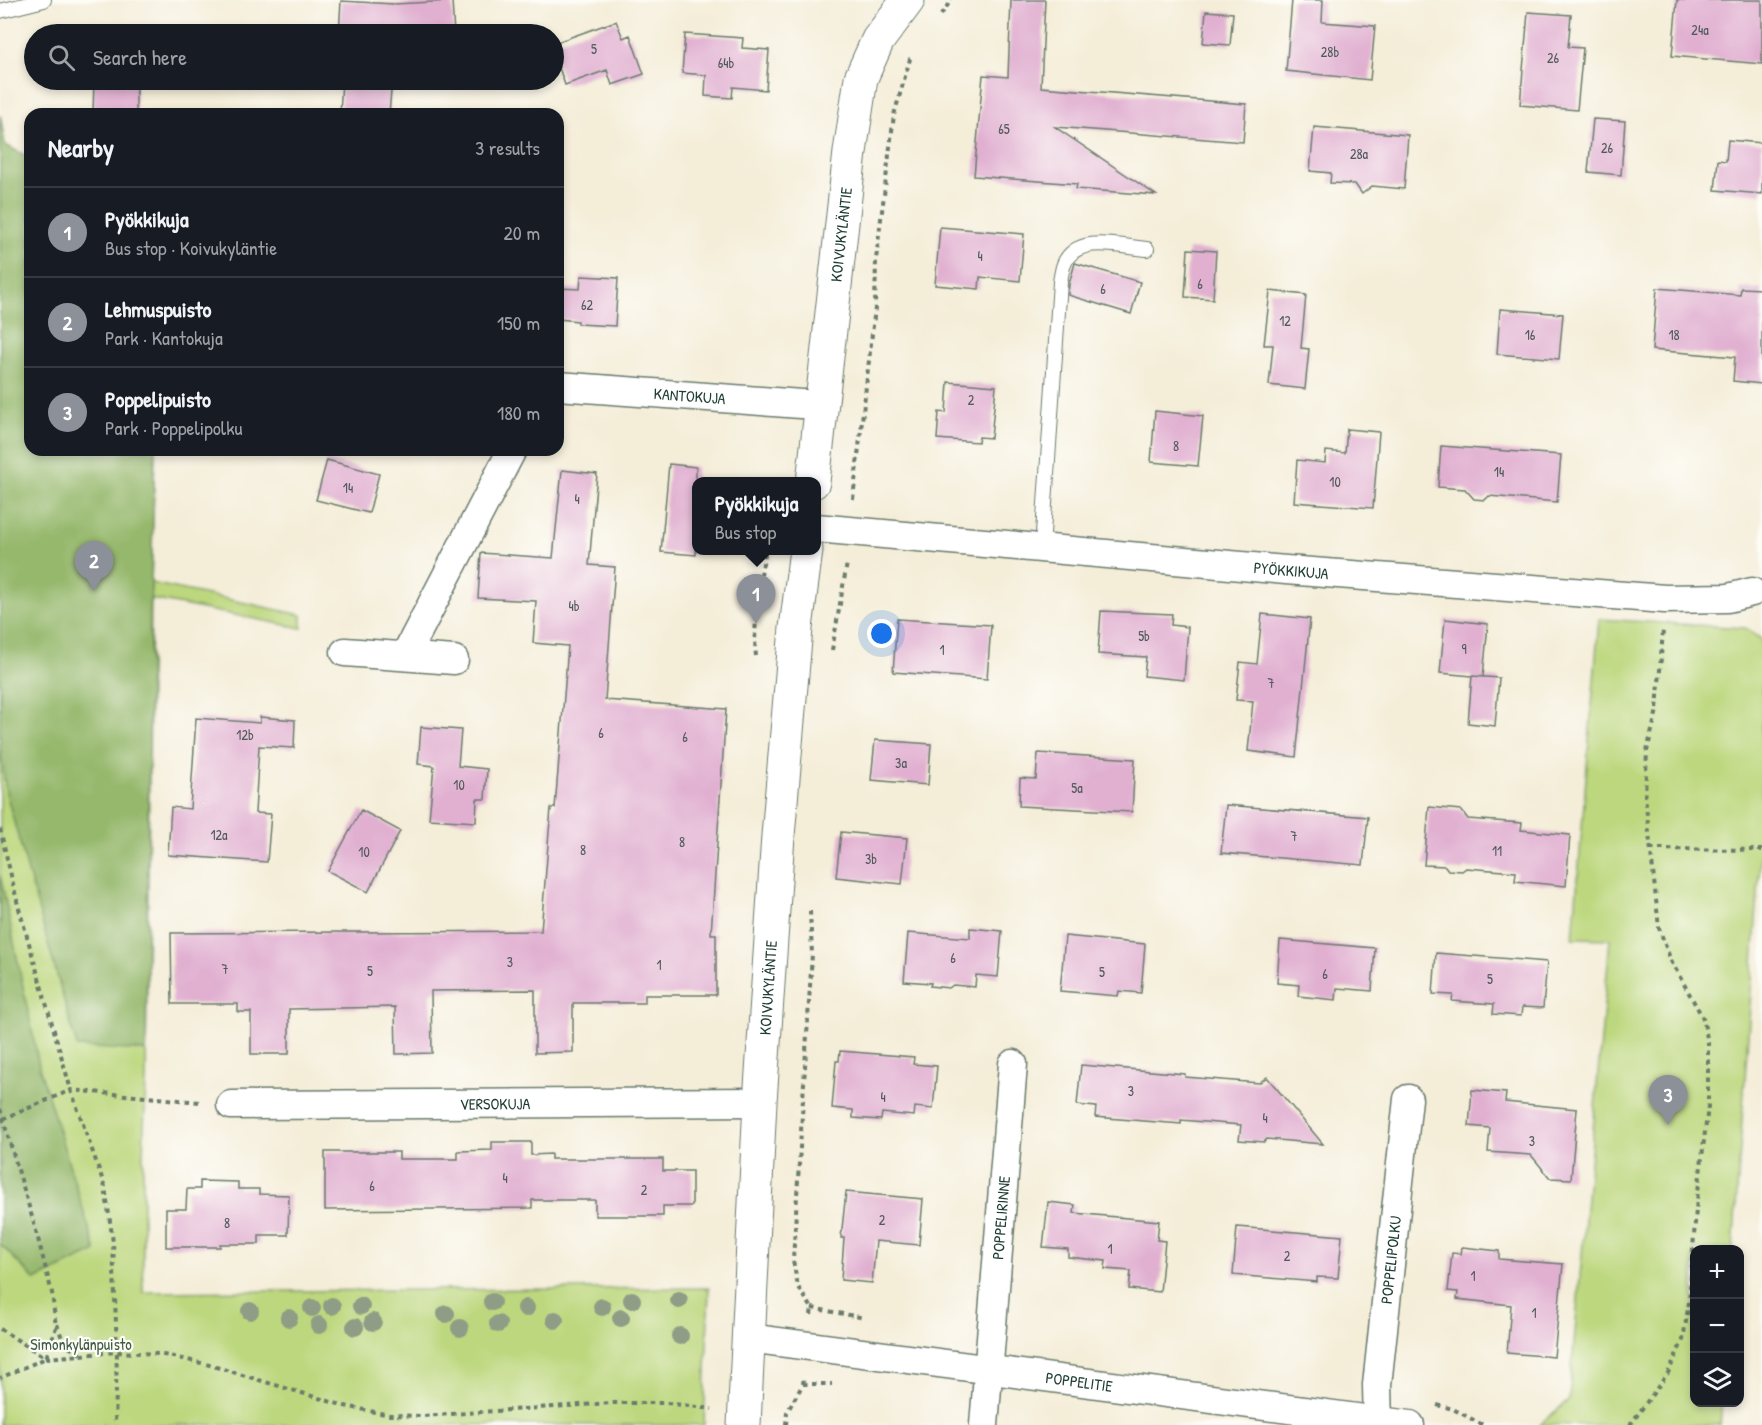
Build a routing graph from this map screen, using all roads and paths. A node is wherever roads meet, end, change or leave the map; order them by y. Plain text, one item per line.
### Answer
1 (44, 0) edge
2 (908, 0) edge
3 (951, 0) edge
4 (0, 11) edge
5 (940, 17) dead end
6 (916, 51) dead end
7 (1147, 249) dead end
8 (564, 386) edge
9 (821, 404) junction
10 (509, 456) edge
11 (814, 477) edge
12 (821, 528) edge
13 (850, 531) junction
14 (1042, 548) junction
15 (805, 555) edge
16 (1759, 590) edge
17 (1665, 599) junction
18 (345, 652) dead end
19 (405, 656) junction
20 (830, 659) dead end
21 (454, 660) dead end
22 (0, 829) edge
23 (1650, 849) junction
24 (1762, 850) edge
25 (810, 907) dead end
26 (1012, 1064) dead end
27 (71, 1090) junction
28 (1408, 1099) dead end
29 (760, 1102) junction
30 (231, 1105) joint
31 (0, 1109) edge
32 (3, 1119) junction
33 (55, 1317) junction
34 (0, 1329) edge
35 (748, 1338) junction
36 (808, 1346) junction
37 (117, 1352) junction
38 (84, 1355) junction
39 (46, 1358) junction
40 (987, 1370) junction
41 (0, 1378) edge
42 (708, 1409) dead end
43 (1378, 1422) edge
44 (115, 1425) edge
45 (744, 1425) edge
46 (786, 1425) edge
47 (984, 1425) edge
48 (1410, 1425) edge
49 (1630, 1425) edge

1 - 4 lane
2 - 9 main road, KOIVUKYLÄNTIE
3 - 5 path
6 - 13 path
7 - 14 lane
8 - 9 street, KANTOKUJA
9 - 11 main road, KOIVUKYLÄNTIE
10 - 19 street
12 - 13 street, PYÖKKIKUJA
13 - 14 street, PYÖKKIKUJA
13 - 20 path
14 - 17 street, PYÖKKIKUJA
15 - 29 main road, KOIVUKYLÄNTIE
16 - 17 street, PYÖKKIKUJA
17 - 23 path
18 - 19 street
19 - 21 street
22 - 27 path
23 - 24 path
23 - 49 path
25 - 36 path
26 - 40 street, POPPELIRINNE
27 - 30 path
27 - 32 path
27 - 37 path
28 - 43 street, POPPELIPOLKU
29 - 30 street, VERSOKUJA
29 - 35 main road, KOIVUKYLÄNTIE
31 - 32 path
32 - 33 path
33 - 38 path
33 - 39 path
34 - 39 path
35 - 36 street, POPPELITIE
35 - 45 main road, KOIVUKYLÄNTIE
36 - 40 street, POPPELITIE
36 - 46 path
37 - 38 path
37 - 42 path
37 - 44 path
38 - 39 path
39 - 41 path
40 - 43 street, POPPELITIE
40 - 47 street, POPPELIRINNE
43 - 48 street, POPPELITIE

